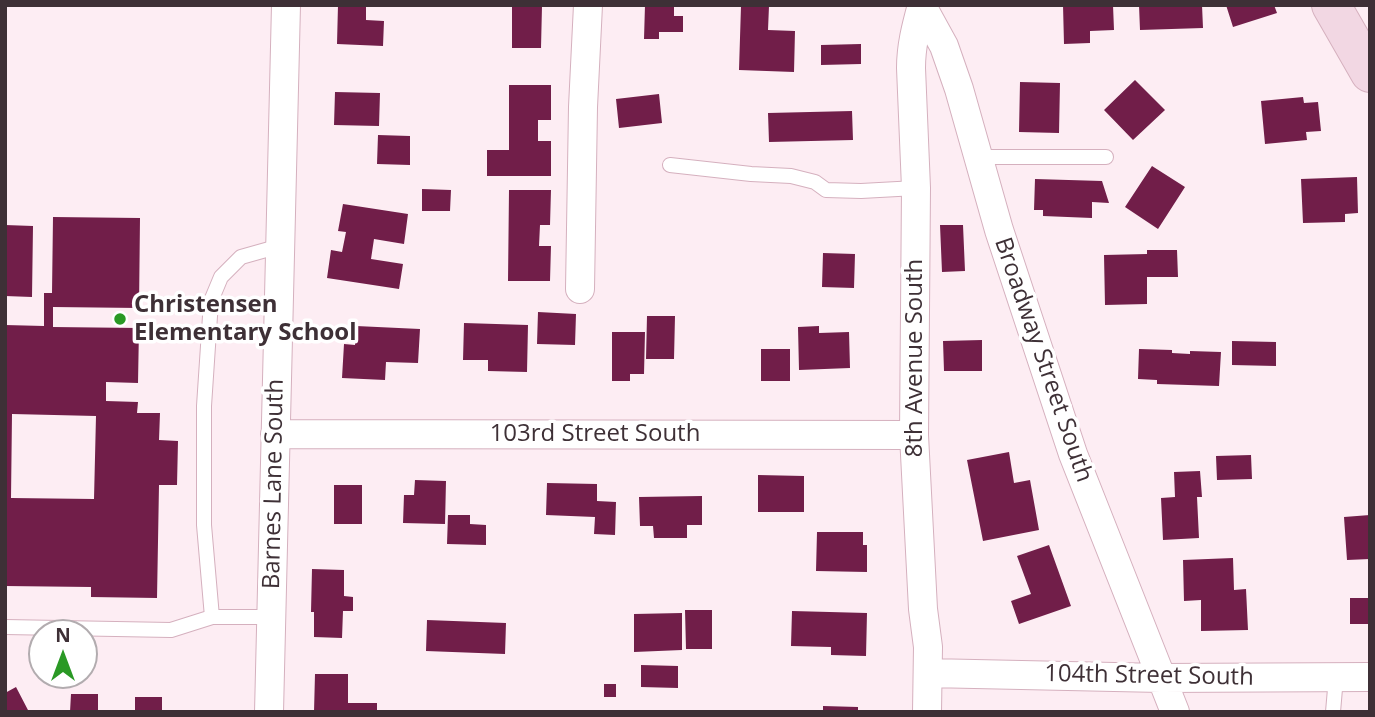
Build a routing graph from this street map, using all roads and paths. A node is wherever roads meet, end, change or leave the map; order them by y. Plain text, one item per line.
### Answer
1 (286, 5) edge
2 (588, 5) edge
3 (1331, 5) edge
4 (922, 6) edge
5 (1370, 73) edge
6 (978, 158) junction
7 (1107, 158) dead end
8 (670, 165) dead end
9 (916, 188) junction
10 (280, 246) junction
11 (580, 289) dead end
12 (275, 434) junction
13 (914, 435) junction
14 (212, 617) junction
15 (271, 617) junction
16 (5, 627) edge
17 (928, 673) junction
18 (1336, 677) junction
19 (1370, 677) edge
20 (1161, 678) junction
21 (270, 712) edge
22 (927, 712) edge
23 (1175, 712) edge
24 (1333, 712) edge

1 - 10 street, Barnes Lane South
2 - 11 street
3 - 5 main road
4 - 6 street, Broadway Street South
4 - 9 street, 8th Avenue South
6 - 7 lane
6 - 20 street, Broadway Street South
8 - 9 lane
9 - 13 street, 8th Avenue South
10 - 12 street, Barnes Lane South
10 - 14 lane
12 - 13 street, 103rd Street South
12 - 15 street, Barnes Lane South
13 - 17 street, 8th Avenue South
14 - 15 lane
14 - 16 lane
15 - 21 street, Barnes Lane South
17 - 20 street, 104th Street South
17 - 22 street, 8th Avenue South
18 - 19 street, 104th Street South
18 - 20 street, 104th Street South
18 - 24 lane
20 - 23 street, Broadway Street South

